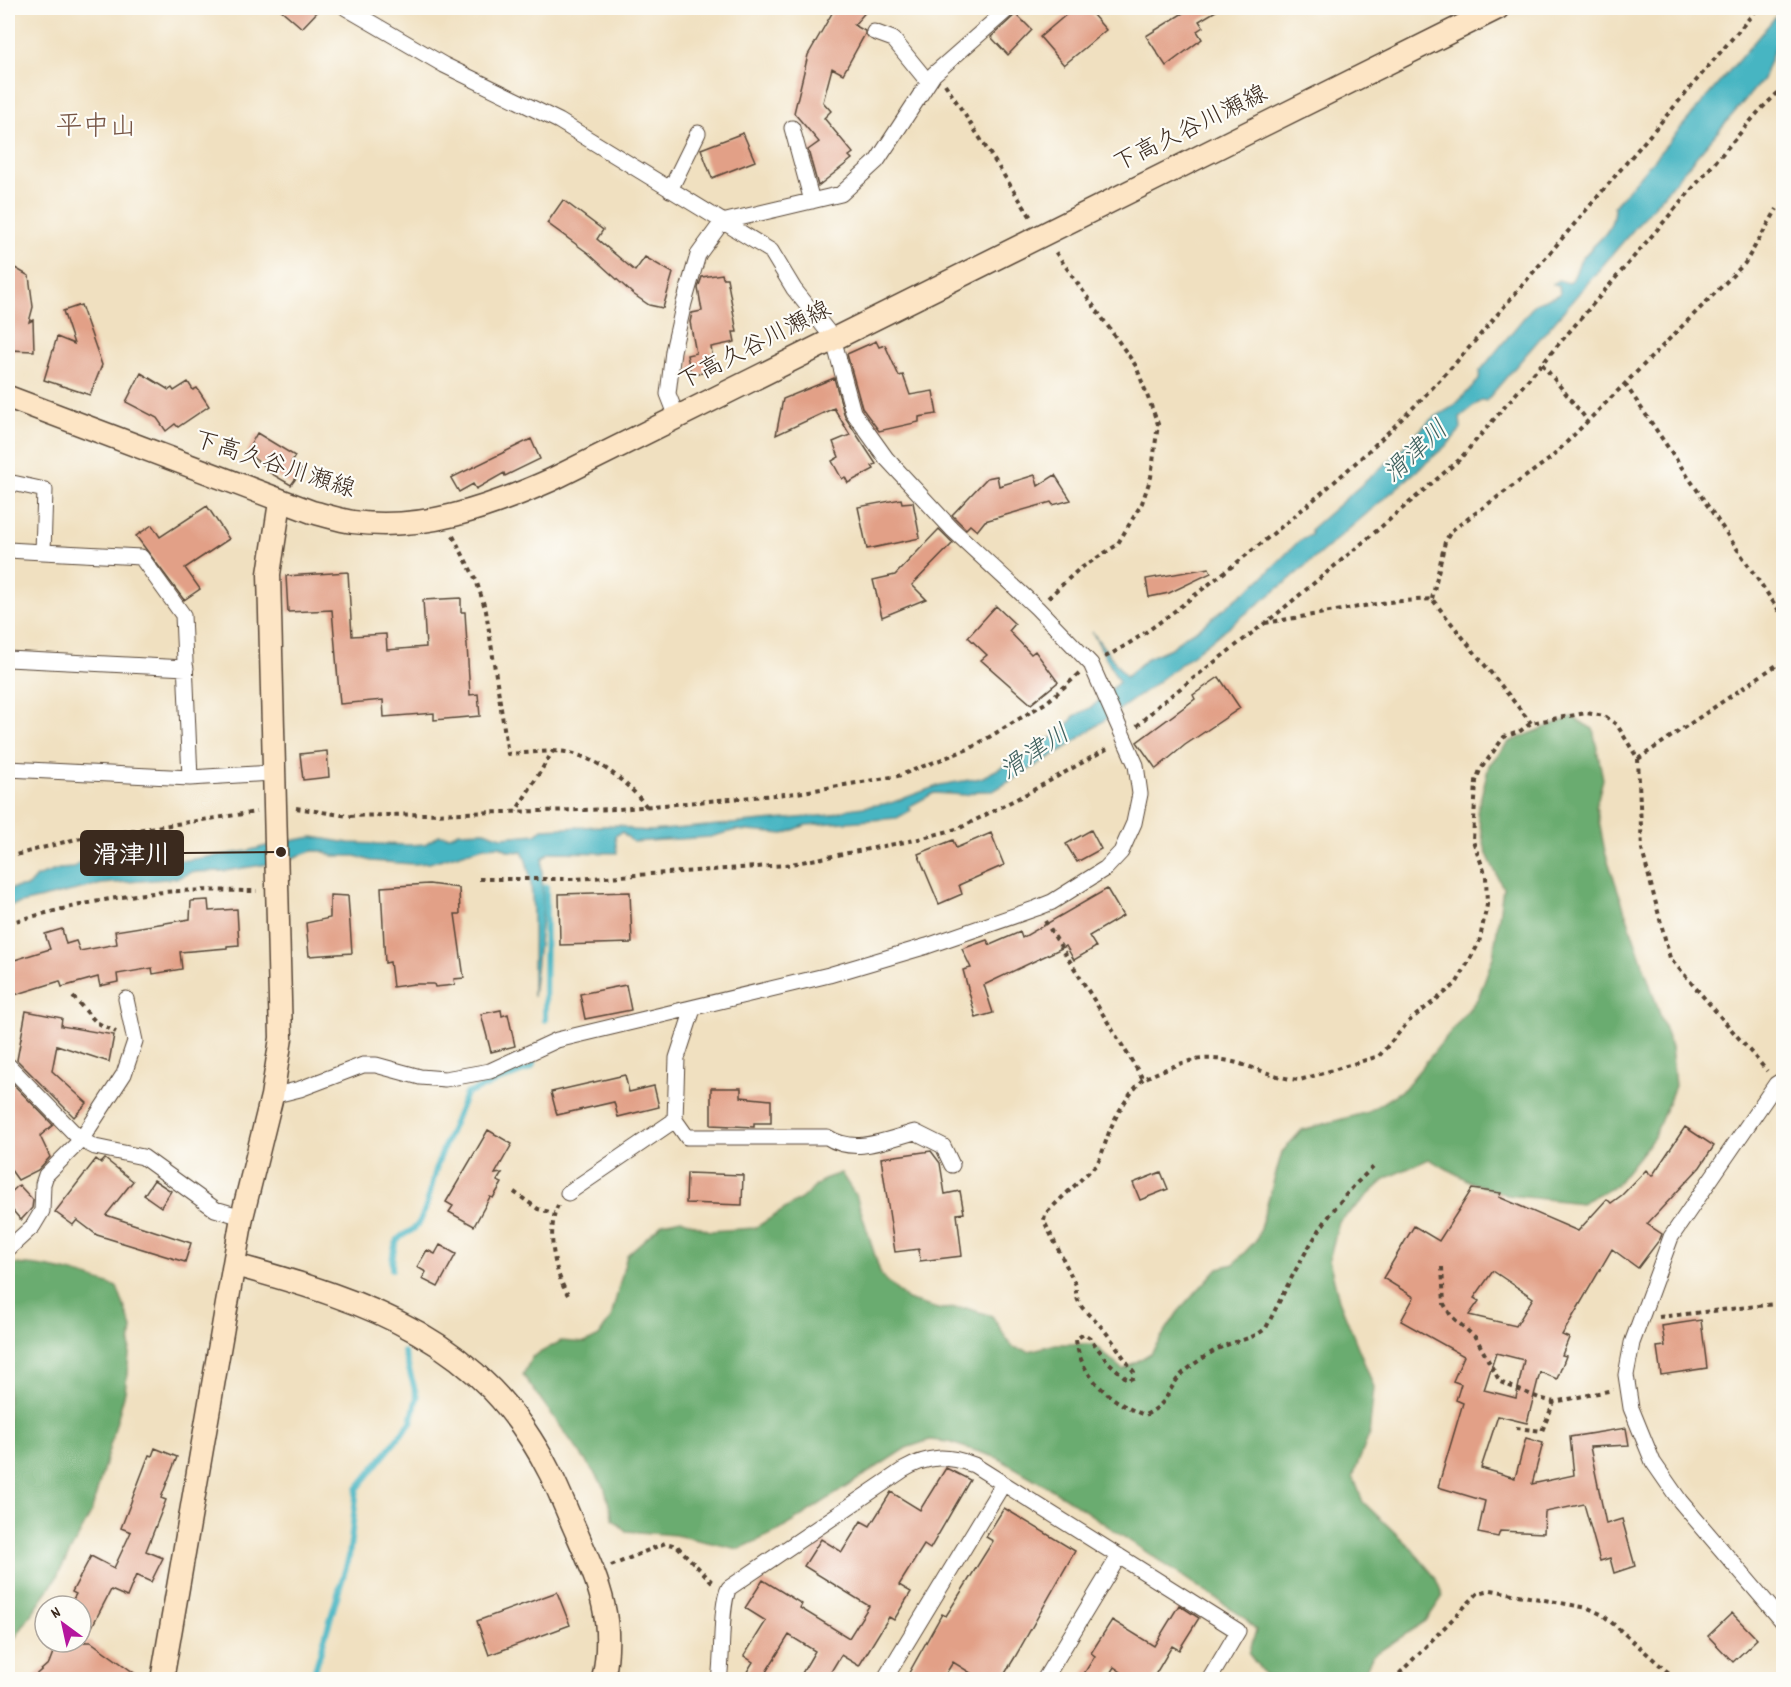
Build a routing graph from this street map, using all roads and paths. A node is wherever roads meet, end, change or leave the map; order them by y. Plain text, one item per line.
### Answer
1 (346, 8) edge
2 (1009, 8) edge
3 (1498, 8) edge
4 (1758, 8) edge
5 (992, 14) edge
6 (874, 32) dead end
7 (932, 77) junction
8 (1784, 87) edge
9 (792, 128) dead end
10 (698, 133) dead end
11 (670, 190) junction
12 (812, 201) junction
13 (1777, 210) dead end
14 (722, 222) junction
15 (1042, 234) junction
16 (833, 338) junction
17 (1542, 364) junction
18 (1625, 384) junction
19 (8, 397) edge
20 (677, 417) junction
21 (1587, 420) junction
22 (8, 482) edge
23 (280, 502) junction
24 (444, 518) junction
25 (8, 550) edge
26 (44, 552) junction
27 (1432, 598) junction
28 (1037, 608) junction
29 (1784, 618) edge
30 (1264, 624) junction
31 (8, 659) edge
32 (1784, 660) edge
33 (1092, 667) junction
34 (186, 668) junction
35 (1531, 723) junction
36 (1123, 734) junction
37 (553, 751) junction
38 (1638, 759) junction
39 (8, 769) edge
40 (273, 772) junction
41 (190, 778) junction
42 (647, 807) junction
43 (275, 812) junction
44 (515, 812) junction
45 (8, 857) edge
46 (479, 879) dead end
47 (279, 886) junction
48 (1037, 908) junction
49 (8, 923) edge
50 (73, 997) dead end
51 (126, 999) dead end
52 (693, 1009) junction
53 (135, 1041) junction
54 (8, 1065) edge
55 (1143, 1079) junction
56 (1780, 1082) edge
57 (272, 1096) junction
58 (675, 1120) junction
59 (81, 1140) junction
60 (952, 1165) dead end
61 (1376, 1165) dead end
62 (514, 1192) dead end
63 (568, 1193) joint
64 (555, 1213) junction
65 (242, 1217) junction
66 (8, 1249) edge
67 (236, 1265) junction
68 (1442, 1268) dead end
69 (568, 1295) dead end
70 (1784, 1303) edge
71 (1641, 1319) junction
72 (1628, 1385) junction
73 (1554, 1401) junction
74 (1516, 1428) dead end
75 (1003, 1484) junction
76 (1119, 1556) junction
77 (594, 1572) junction
78 (726, 1594) junction
79 (1784, 1623) edge
80 (1784, 1676) edge
81 (162, 1680) edge
82 (603, 1680) edge
83 (719, 1680) edge
84 (884, 1680) edge
85 (1044, 1680) edge
86 (1209, 1680) edge
87 (1393, 1680) edge
88 (1677, 1680) edge
89 (1776, 1680) edge

1 - 11 street
2 - 5 street
3 - 15 street, 下高久谷川瀬線
4 - 33 path
5 - 7 street
6 - 7 street
7 - 12 street
7 - 15 path
8 - 17 path
9 - 12 street
10 - 11 street
11 - 14 street
12 - 14 street
13 - 18 path
14 - 16 street
14 - 20 street
15 - 16 street, 下高久谷川瀬線
15 - 28 path
16 - 20 street, 下高久谷川瀬線
16 - 28 street
17 - 21 path
17 - 30 path
18 - 21 path
18 - 29 path
19 - 23 street, 下高久谷川瀬線
20 - 24 street, 下高久谷川瀬線
21 - 27 path
22 - 26 street
23 - 24 street, 下高久谷川瀬線
23 - 40 street
24 - 37 path
25 - 26 street
26 - 34 street
27 - 30 path
27 - 35 path
28 - 33 street
30 - 36 path
31 - 34 street
32 - 38 path
33 - 36 street
33 - 42 path
34 - 41 street
35 - 38 path
35 - 55 path
36 - 46 path
36 - 48 street
37 - 42 path
37 - 44 path
38 - 56 path
39 - 41 street
40 - 41 street
40 - 43 street
42 - 44 path
43 - 44 path
43 - 45 path
43 - 47 street
47 - 49 path
47 - 57 street
48 - 52 street
48 - 55 path
50 - 53 path
51 - 53 street
52 - 57 street
52 - 58 street
53 - 59 street
54 - 59 street
55 - 61 path
56 - 71 street
57 - 65 street
58 - 60 street
58 - 63 street
59 - 65 street
59 - 66 street
62 - 64 path
63 - 64 path
64 - 69 path
65 - 67 street
67 - 77 street
67 - 81 street
68 - 73 path
70 - 71 path
71 - 72 street
72 - 73 path
72 - 79 street
73 - 74 path
75 - 76 street
75 - 78 street
75 - 84 street
76 - 85 street
76 - 86 street
77 - 78 path
77 - 82 street
78 - 83 street
80 - 89 path
87 - 88 path

